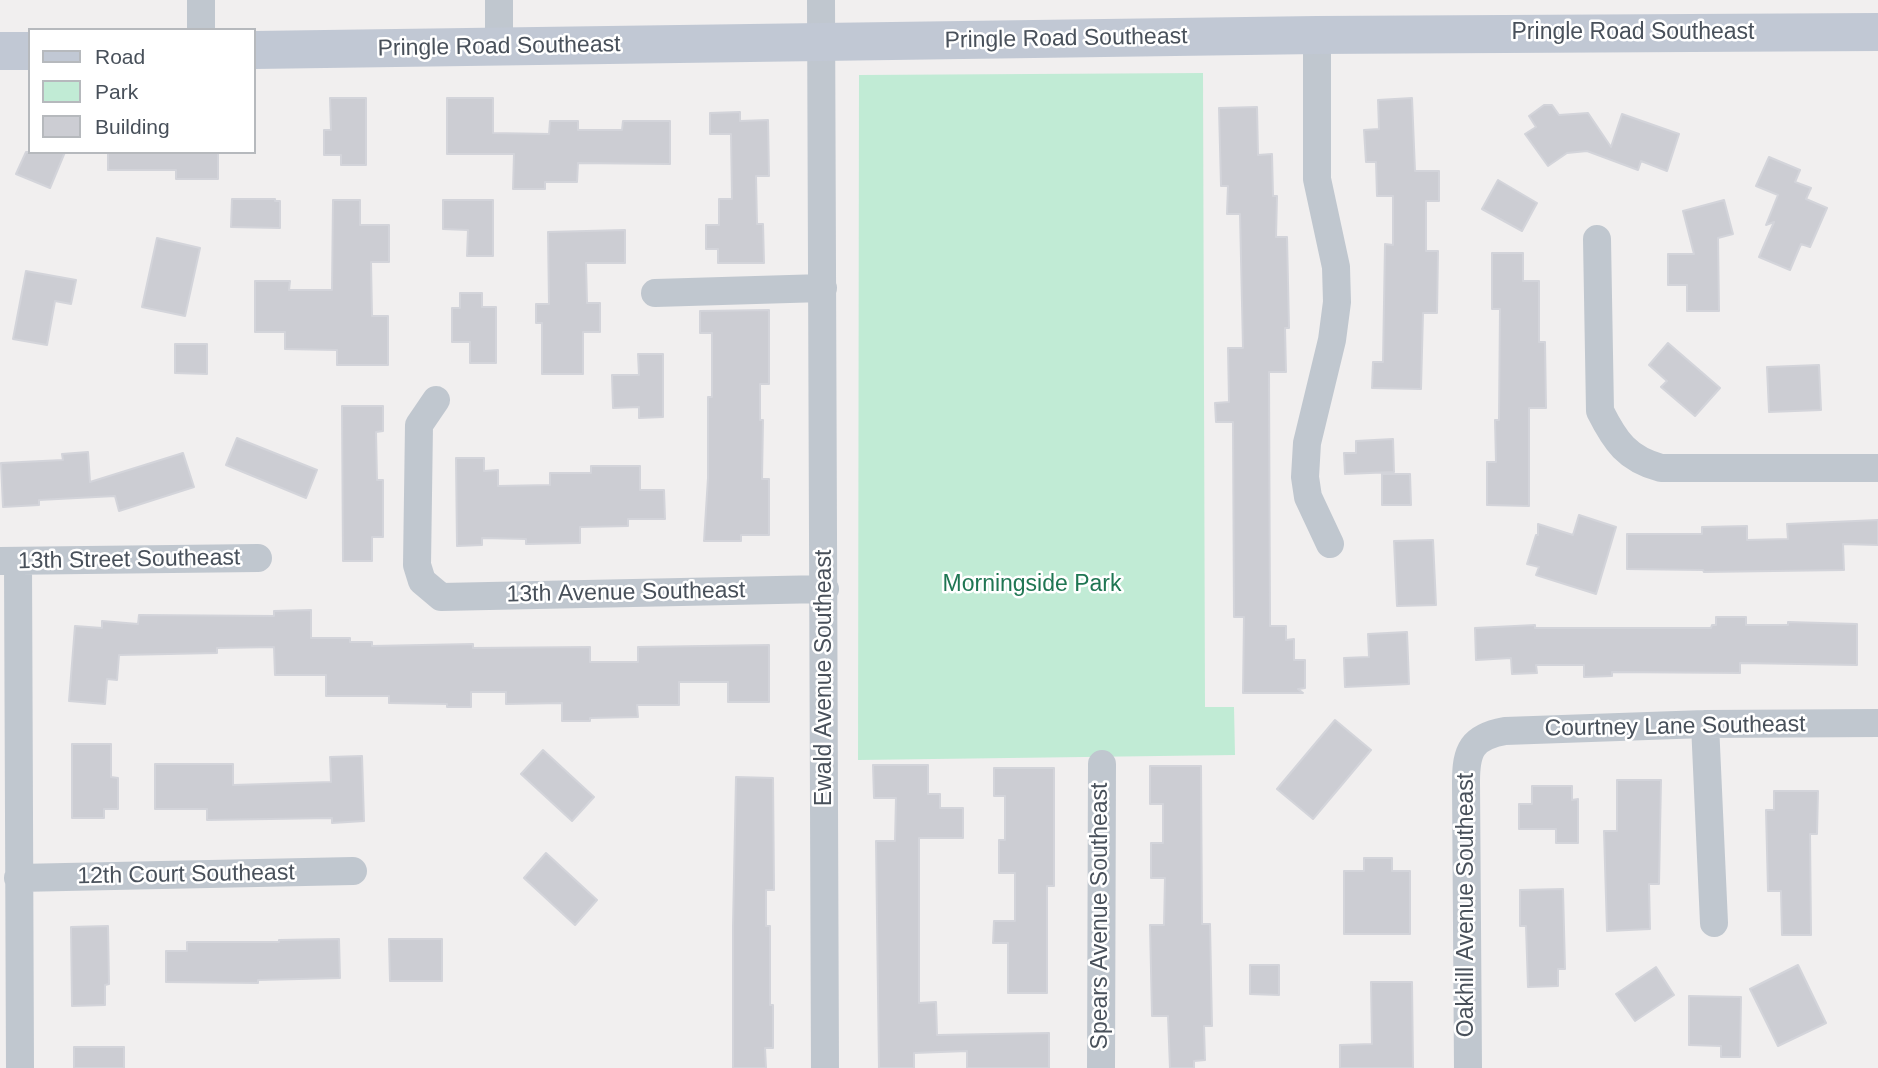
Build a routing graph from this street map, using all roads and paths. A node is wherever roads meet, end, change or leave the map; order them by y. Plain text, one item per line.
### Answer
1 (201, 0) edge
2 (499, 0) edge
3 (821, 0) edge
4 (201, 28) edge
5 (1878, 32) edge
6 (1317, 35) junction
7 (822, 42) junction
8 (499, 48) junction
9 (256, 50) edge
10 (0, 51) edge
11 (28, 51) edge
12 (1597, 239) dead end
13 (823, 288) junction
14 (655, 293) dead end
15 (436, 400) dead end
16 (1878, 468) edge
17 (1330, 544) dead end
18 (258, 558) dead end
19 (9, 561) edge
20 (825, 589) junction
21 (1878, 723) edge
22 (1705, 724) junction
23 (1474, 743) joint
24 (1102, 764) dead end
25 (353, 871) dead end
26 (18, 878) junction
27 (1714, 923) dead end
28 (20, 1068) edge
29 (825, 1068) edge
30 (1101, 1068) edge
31 (1468, 1068) edge

1 - 4 street
2 - 8 street
3 - 7 street, Ewald Avenue Southeast
5 - 6 main road, Pringle Road Southeast
6 - 7 main road, Pringle Road Southeast
6 - 17 street
7 - 8 main road, Pringle Road Southeast
7 - 13 street, Ewald Avenue Southeast
8 - 9 main road, Pringle Road Southeast
10 - 11 main road
12 - 16 street
13 - 14 street
13 - 20 street, Ewald Avenue Southeast
15 - 20 street, 13th Avenue Southeast
18 - 19 street, 13th Street Southeast
19 - 26 street
20 - 29 street, Ewald Avenue Southeast
21 - 22 street, Courtney Lane Southeast
22 - 23 street, Courtney Lane Southeast
22 - 27 street
23 - 31 street, Oakhill Avenue Southeast
24 - 30 street, Spears Avenue Southeast
25 - 26 street, 12th Court Southeast
26 - 28 street

